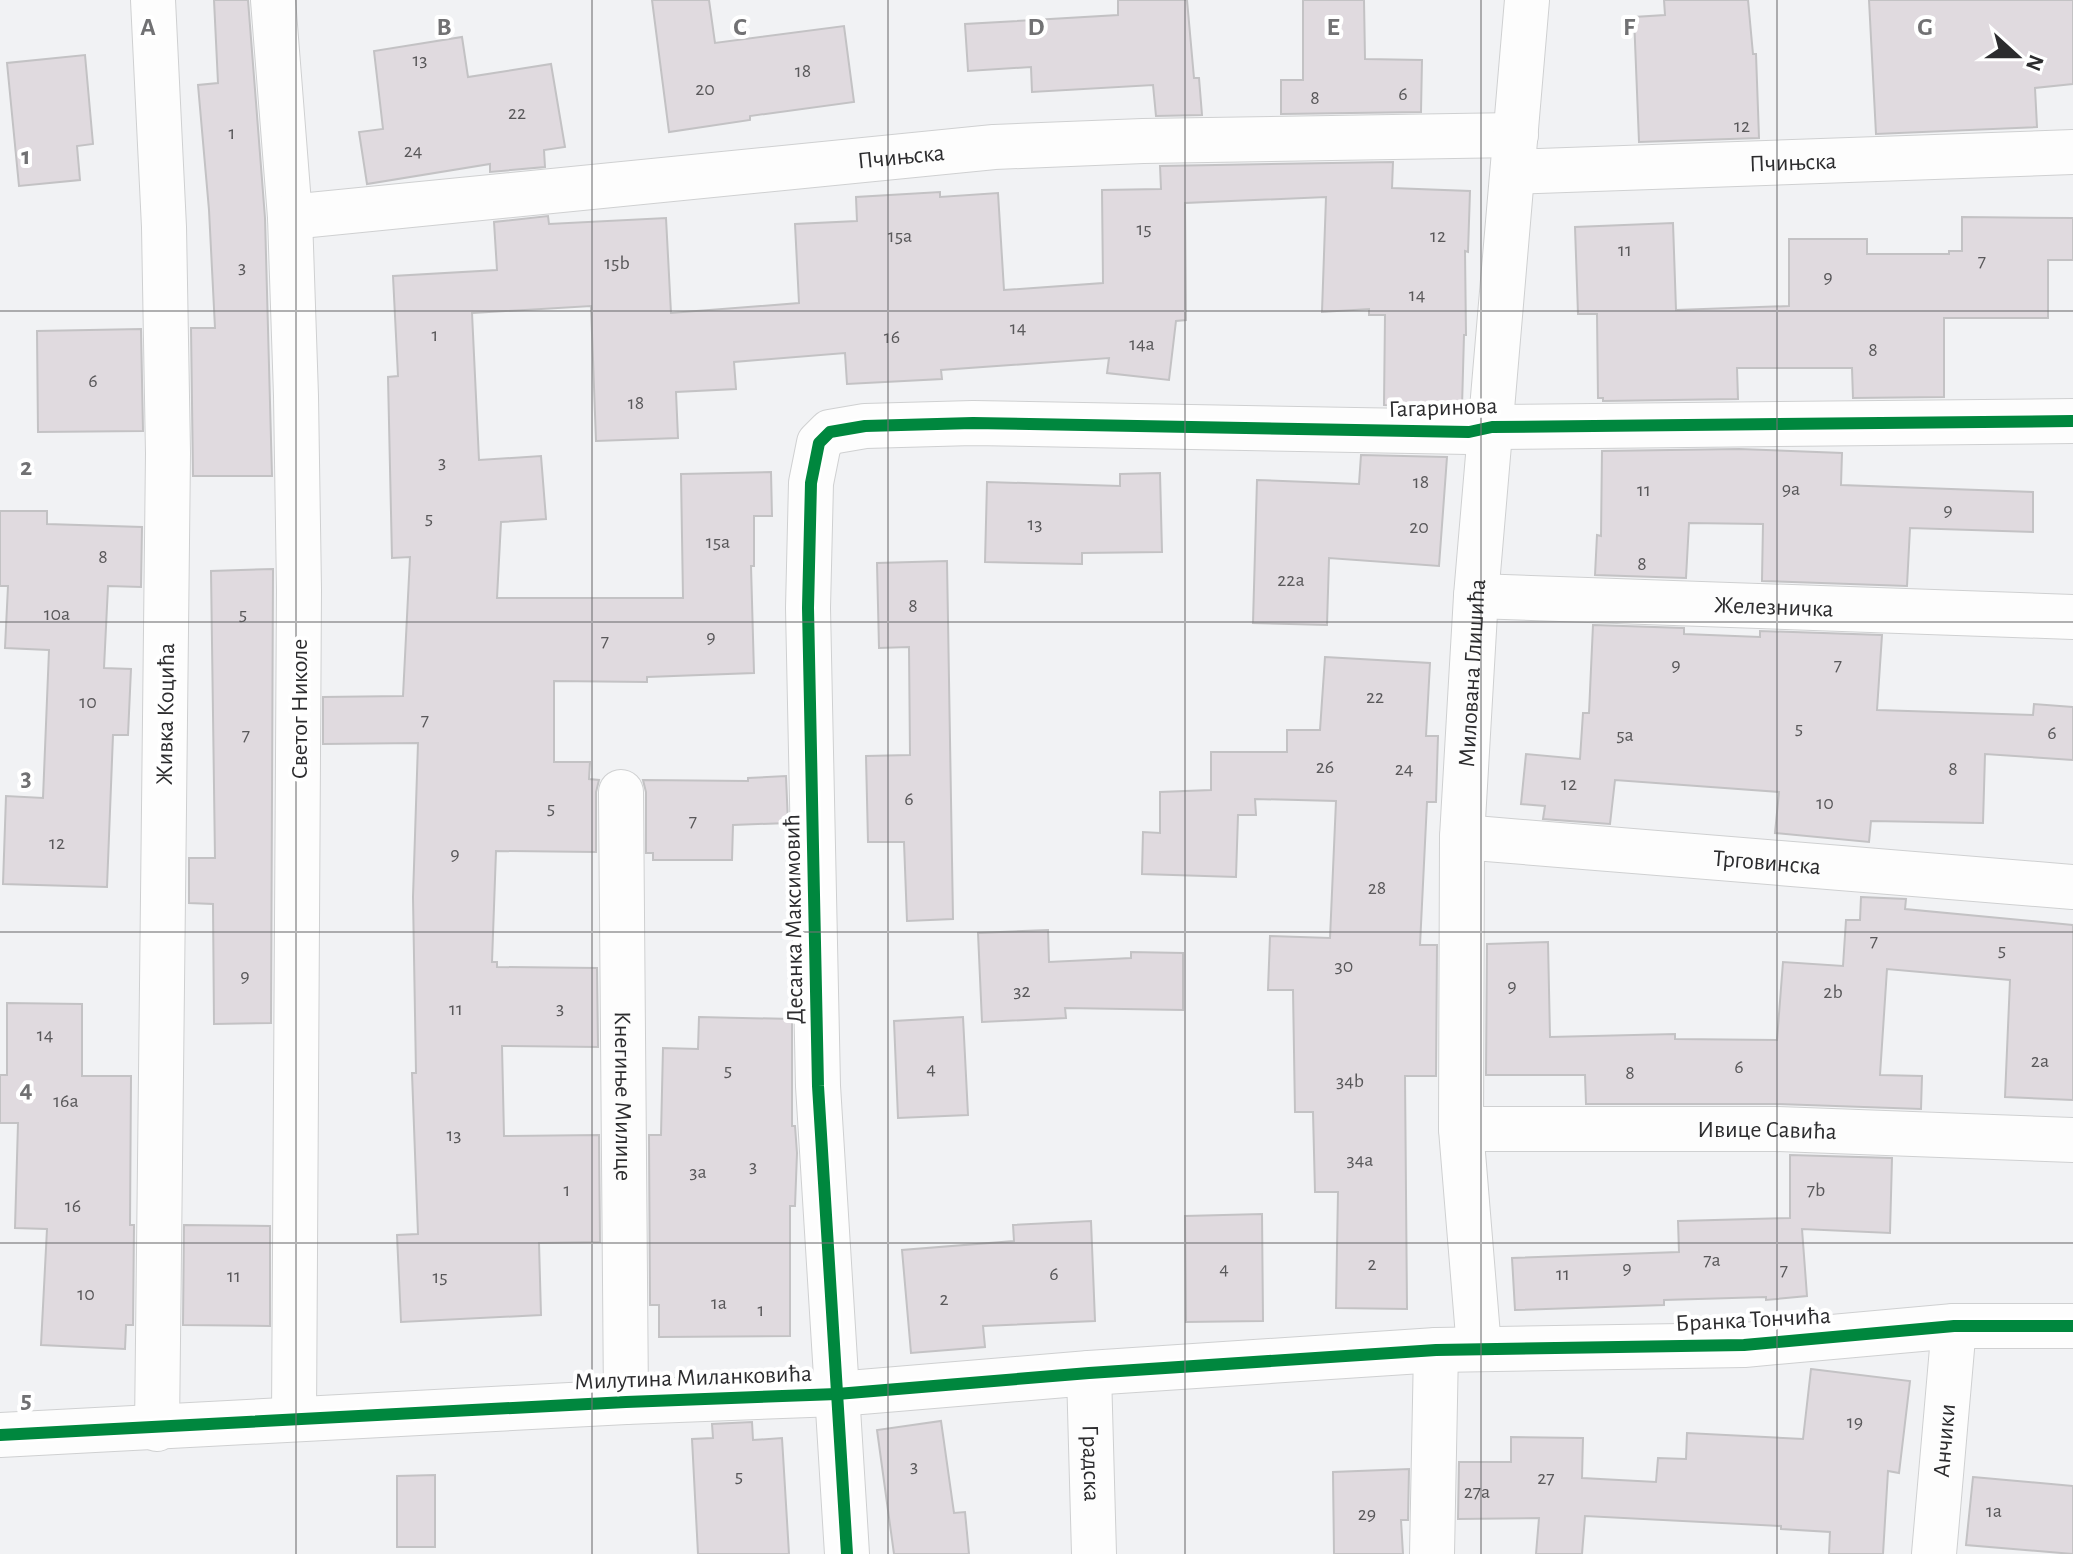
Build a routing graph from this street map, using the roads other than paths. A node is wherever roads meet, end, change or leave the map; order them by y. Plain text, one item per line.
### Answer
1 (153, 0) edge
2 (273, 0) edge
3 (1527, 0) edge
4 (2073, 152) edge
5 (1514, 153) junction
6 (290, 217) junction
7 (2073, 421) edge
8 (1492, 427) junction
9 (819, 443) joint
10 (1476, 596) junction
11 (2073, 617) edge
12 (621, 792) dead end
13 (1462, 837) junction
14 (2073, 887) edge
15 (1461, 1129) junction
16 (2073, 1140) edge
17 (1954, 1326) junction
18 (2073, 1326) edge
19 (1479, 1348) junction
20 (1436, 1350) junction
21 (1089, 1373) junction
22 (837, 1394) junction
23 (626, 1402) junction
24 (294, 1419) junction
25 (157, 1429) junction
26 (0, 1435) edge
27 (847, 1554) edge
28 (1094, 1554) edge
29 (1432, 1554) edge
30 (1934, 1554) edge

1 - 25 street, Живка Коцића
2 - 6 street, Светог Николе
3 - 5 street, Милована Глишића
4 - 5 street, Пчињска
5 - 6 street, Пчињска
5 - 8 street, Милована Глишића
6 - 24 street, Светог Николе
7 - 8 street, Гагаринова
8 - 9 street, Гагаринова
8 - 10 street, Милована Глишића
9 - 22 street, Десанка Максимовић
10 - 11 street, Железничка
10 - 13 street, Милована Глишића
12 - 23 street, Кнегиње Милице
13 - 14 street, Трговинска
13 - 15 street, Милована Глишића
15 - 16 street, Ивице Савића
15 - 19 street, Милована Глишића
17 - 18 street, Бранка Тончића
17 - 19 street, Бранка Тончића
17 - 30 street, Анчики
19 - 20 street, Бранка Тончића
20 - 21 street, Милутина Миланковића
20 - 29 street
21 - 22 street, Милутина Миланковића
21 - 28 street, Градска
22 - 23 street, Милутина Миланковића
22 - 27 street, Десанка Максимовић
23 - 24 street, Милутина Миланковића
24 - 25 street, Милутина Миланковића
25 - 26 street, Милутина Миланковића

